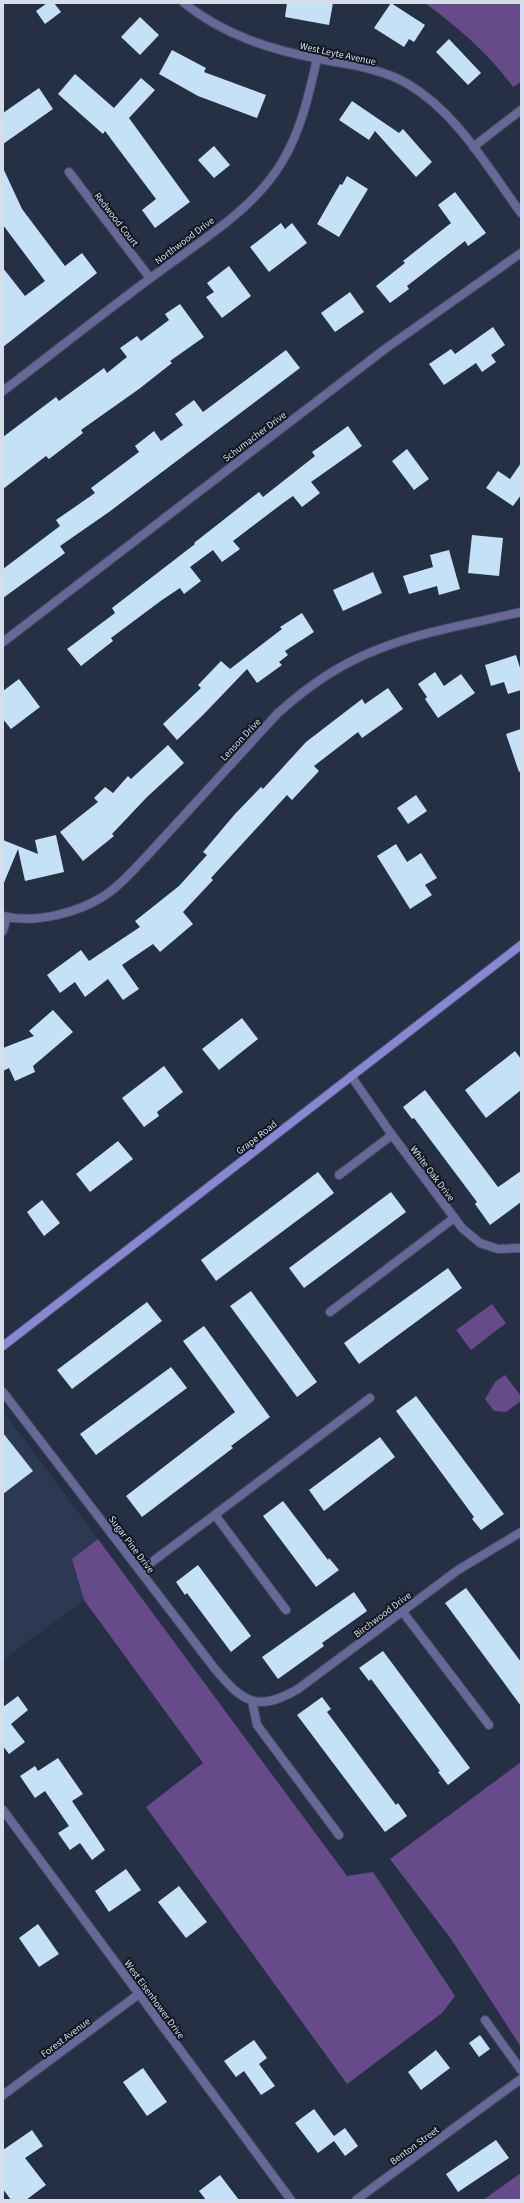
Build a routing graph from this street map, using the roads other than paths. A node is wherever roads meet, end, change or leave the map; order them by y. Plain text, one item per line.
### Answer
1 (184, 3) edge
2 (317, 59) junction
3 (521, 110) edge
4 (472, 147) junction
5 (69, 172) dead end
6 (521, 213) edge
7 (521, 253) edge
8 (150, 278) junction
9 (3, 391) edge
10 (521, 612) edge
11 (3, 642) edge
12 (5, 916) edge
13 (3, 931) edge
14 (521, 946) edge
15 (351, 1076) junction
16 (392, 1135) junction
17 (339, 1175) dead end
18 (454, 1218) junction
19 (521, 1248) edge
20 (330, 1312) dead end
21 (3, 1346) edge
22 (3, 1392) edge
23 (370, 1398) dead end
24 (215, 1515) junction
25 (521, 1532) edge
26 (140, 1571) junction
27 (286, 1610) dead end
28 (402, 1611) junction
29 (252, 1701) junction
30 (488, 1725) dead end
31 (3, 1810) edge
32 (339, 1834) dead end
33 (139, 1994) junction
34 (485, 2020) dead end
35 (521, 2070) edge
36 (521, 2080) edge
37 (3, 2096) edge
38 (291, 2200) edge
39 (356, 2200) edge

1 - 2 street, West Leyte Avenue
2 - 4 street, West Leyte Avenue
2 - 8 street, Northwood Drive
3 - 4 street
4 - 6 street, West Leyte Avenue
5 - 8 street, Redwood Court
7 - 11 street, Schumacher Drive
8 - 9 street, Northwood Drive
10 - 12 street, Lenson Drive
12 - 13 street
14 - 15 main road, Grape Road
15 - 16 street, White Oak Drive
15 - 21 main road, Grape Road
16 - 17 street
16 - 18 street, White Oak Drive
18 - 19 street, White Oak Drive
18 - 20 street
22 - 26 street, Sugar Pine Drive
23 - 24 street
24 - 26 street
24 - 27 street
25 - 28 street, Birchwood Drive
26 - 29 street, Sugar Pine Drive
28 - 29 street, Birchwood Drive
28 - 30 street
29 - 32 street
31 - 33 street, West Eisenhower Drive
33 - 37 street, Forest Avenue
33 - 38 street, West Eisenhower Drive
34 - 35 street
36 - 39 street, Benton Street

